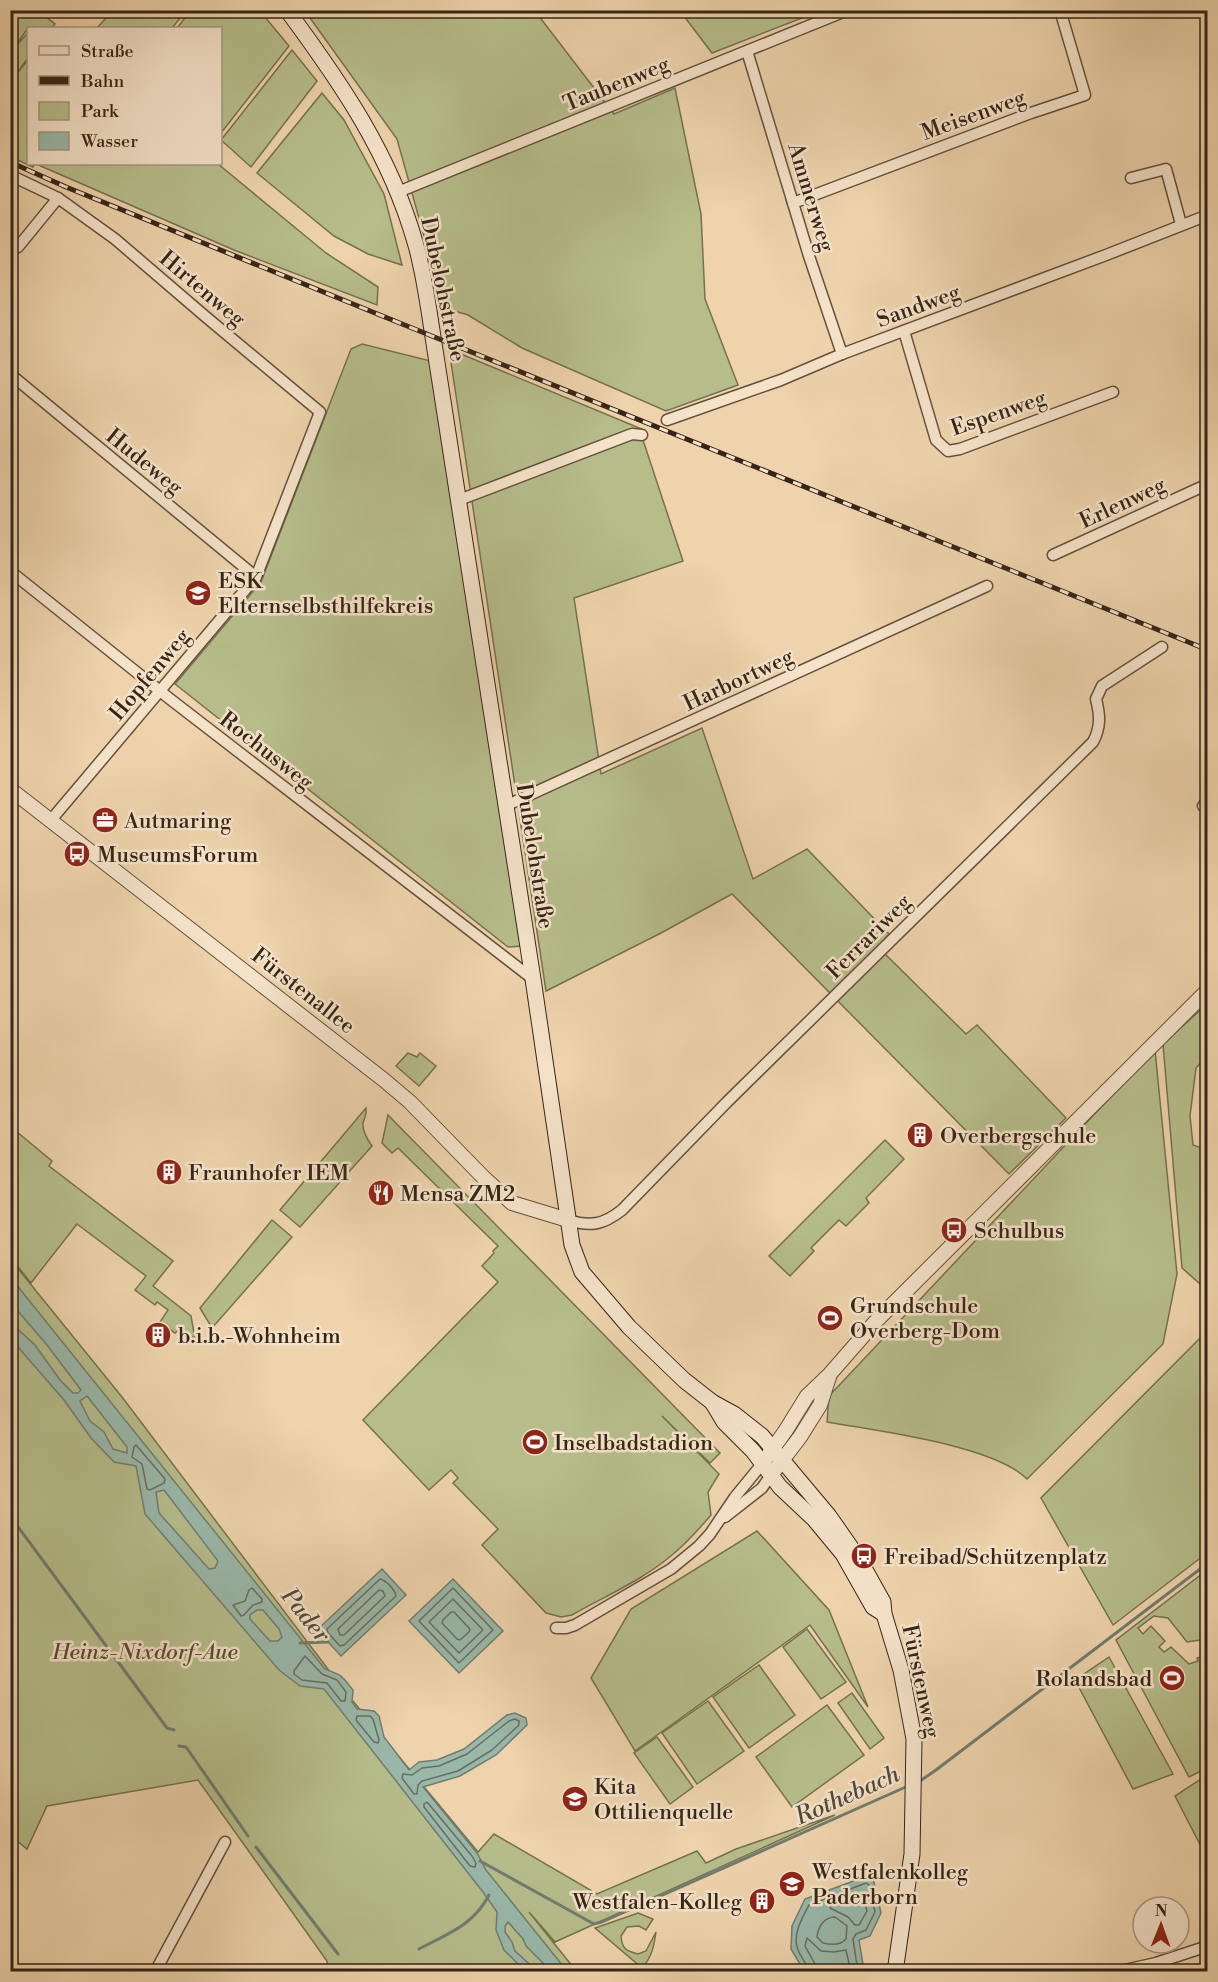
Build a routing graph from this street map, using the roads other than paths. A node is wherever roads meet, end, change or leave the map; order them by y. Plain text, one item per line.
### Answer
1 (287, 10) edge
2 (848, 10) edge
3 (1060, 10) edge
4 (747, 51) junction
5 (10, 175) edge
6 (1131, 178) dead end
7 (398, 192) junction
8 (58, 198) junction
9 (793, 203) junction
10 (1208, 214) edge
11 (1181, 224) junction
12 (18, 246) dead end
13 (904, 331) junction
14 (842, 354) junction
15 (10, 374) edge
16 (1113, 392) dead end
17 (320, 412) joint
18 (667, 420) dead end
19 (642, 435) dead end
20 (1208, 484) edge
21 (459, 500) junction
22 (1053, 555) dead end
23 (10, 571) edge
24 (256, 577) junction
25 (987, 586) dead end
26 (1162, 647) dead end
27 (160, 691) junction
28 (10, 789) edge
29 (506, 806) junction
30 (51, 820) junction
31 (503, 955) junction
32 (530, 956) junction
33 (533, 979) junction
34 (1208, 990) edge
35 (568, 1220) junction
36 (712, 1402) junction
37 (778, 1455) junction
38 (767, 1470) junction
39 (884, 1614) junction
40 (556, 1628) dead end
41 (225, 1842) dead end
42 (1208, 1946) edge
43 (155, 1971) edge
44 (895, 1971) edge
45 (1116, 1971) edge

1 - 7 main road, Dubelohstraße
2 - 4 street, Taubenweg
3 - 9 street, Meisenweg
4 - 7 street, Taubenweg
4 - 9 street, Ammerweg
5 - 8 street, Hirtenweg
6 - 11 street
7 - 21 main road, Dubelohstraße
8 - 12 street
8 - 17 street, Hirtenweg
9 - 14 street, Ammerweg
10 - 11 street, Sandweg
11 - 13 street, Sandweg
13 - 14 street, Sandweg
13 - 16 street, Espenweg
14 - 18 street, Sandweg
15 - 24 street, Hudeweg
17 - 24 street, Hopfenweg
19 - 21 street
20 - 22 street, Erlenweg
21 - 29 main road, Dubelohstraße
23 - 27 street, Rochusweg
24 - 27 street, Hopfenweg
25 - 29 street, Harbortweg
26 - 35 street, Ferrariweg
27 - 30 street, Hopfenweg
27 - 31 street, Rochusweg
28 - 30 street, Fürstenallee
29 - 32 main road, Dubelohstraße
30 - 35 street, Fürstenallee
31 - 32 street
31 - 33 street, Rochusweg
32 - 33 main road, Dubelohstraße
33 - 35 main road, Dubelohstraße
34 - 37 street
35 - 36 main road, Fürstenweg
36 - 37 main road, Fürstenweg
36 - 38 main road, Fürstenweg
37 - 38 street
37 - 39 main road, Fürstenweg
38 - 39 main road, Fürstenweg
38 - 40 street
39 - 44 main road, Fürstenweg
41 - 43 street
42 - 45 street

